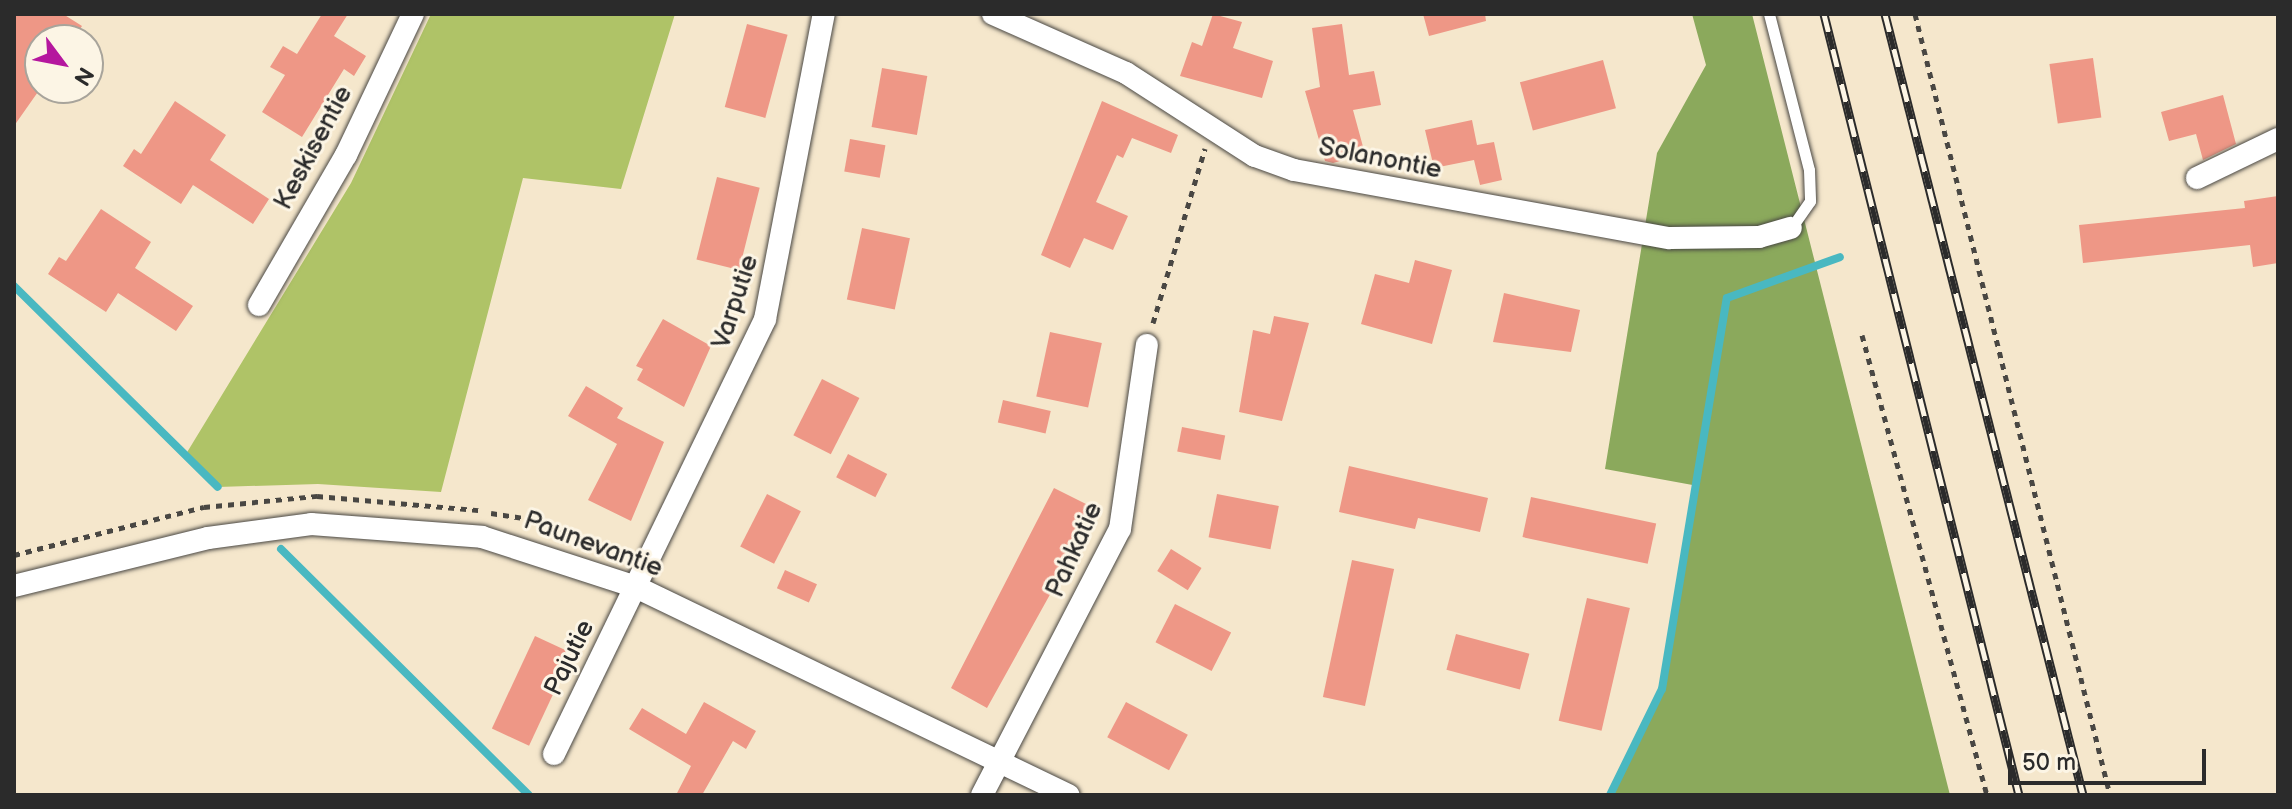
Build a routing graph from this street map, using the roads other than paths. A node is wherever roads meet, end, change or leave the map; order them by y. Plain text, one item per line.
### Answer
1 (413, 14) edge
2 (824, 14) edge
3 (993, 14) edge
4 (1769, 14) edge
5 (2278, 139) edge
6 (2197, 178) dead end
7 (1791, 228) joint
8 (259, 305) dead end
9 (1147, 345) road end
10 (14, 586) edge
11 (636, 587) junction
12 (554, 754) dead end
13 (1001, 760) junction
14 (982, 795) edge
15 (1069, 795) edge

1 - 8 street, Keskisentie
2 - 11 street, Varputie
3 - 7 street, Solanontie
4 - 7 lane
5 - 6 street
9 - 13 street, Pahkatie
10 - 11 street, Paunevantie
11 - 12 street, Pajutie
11 - 13 street, Paunevantie
13 - 14 street, Pahkatie
13 - 15 street, Paunevantie

